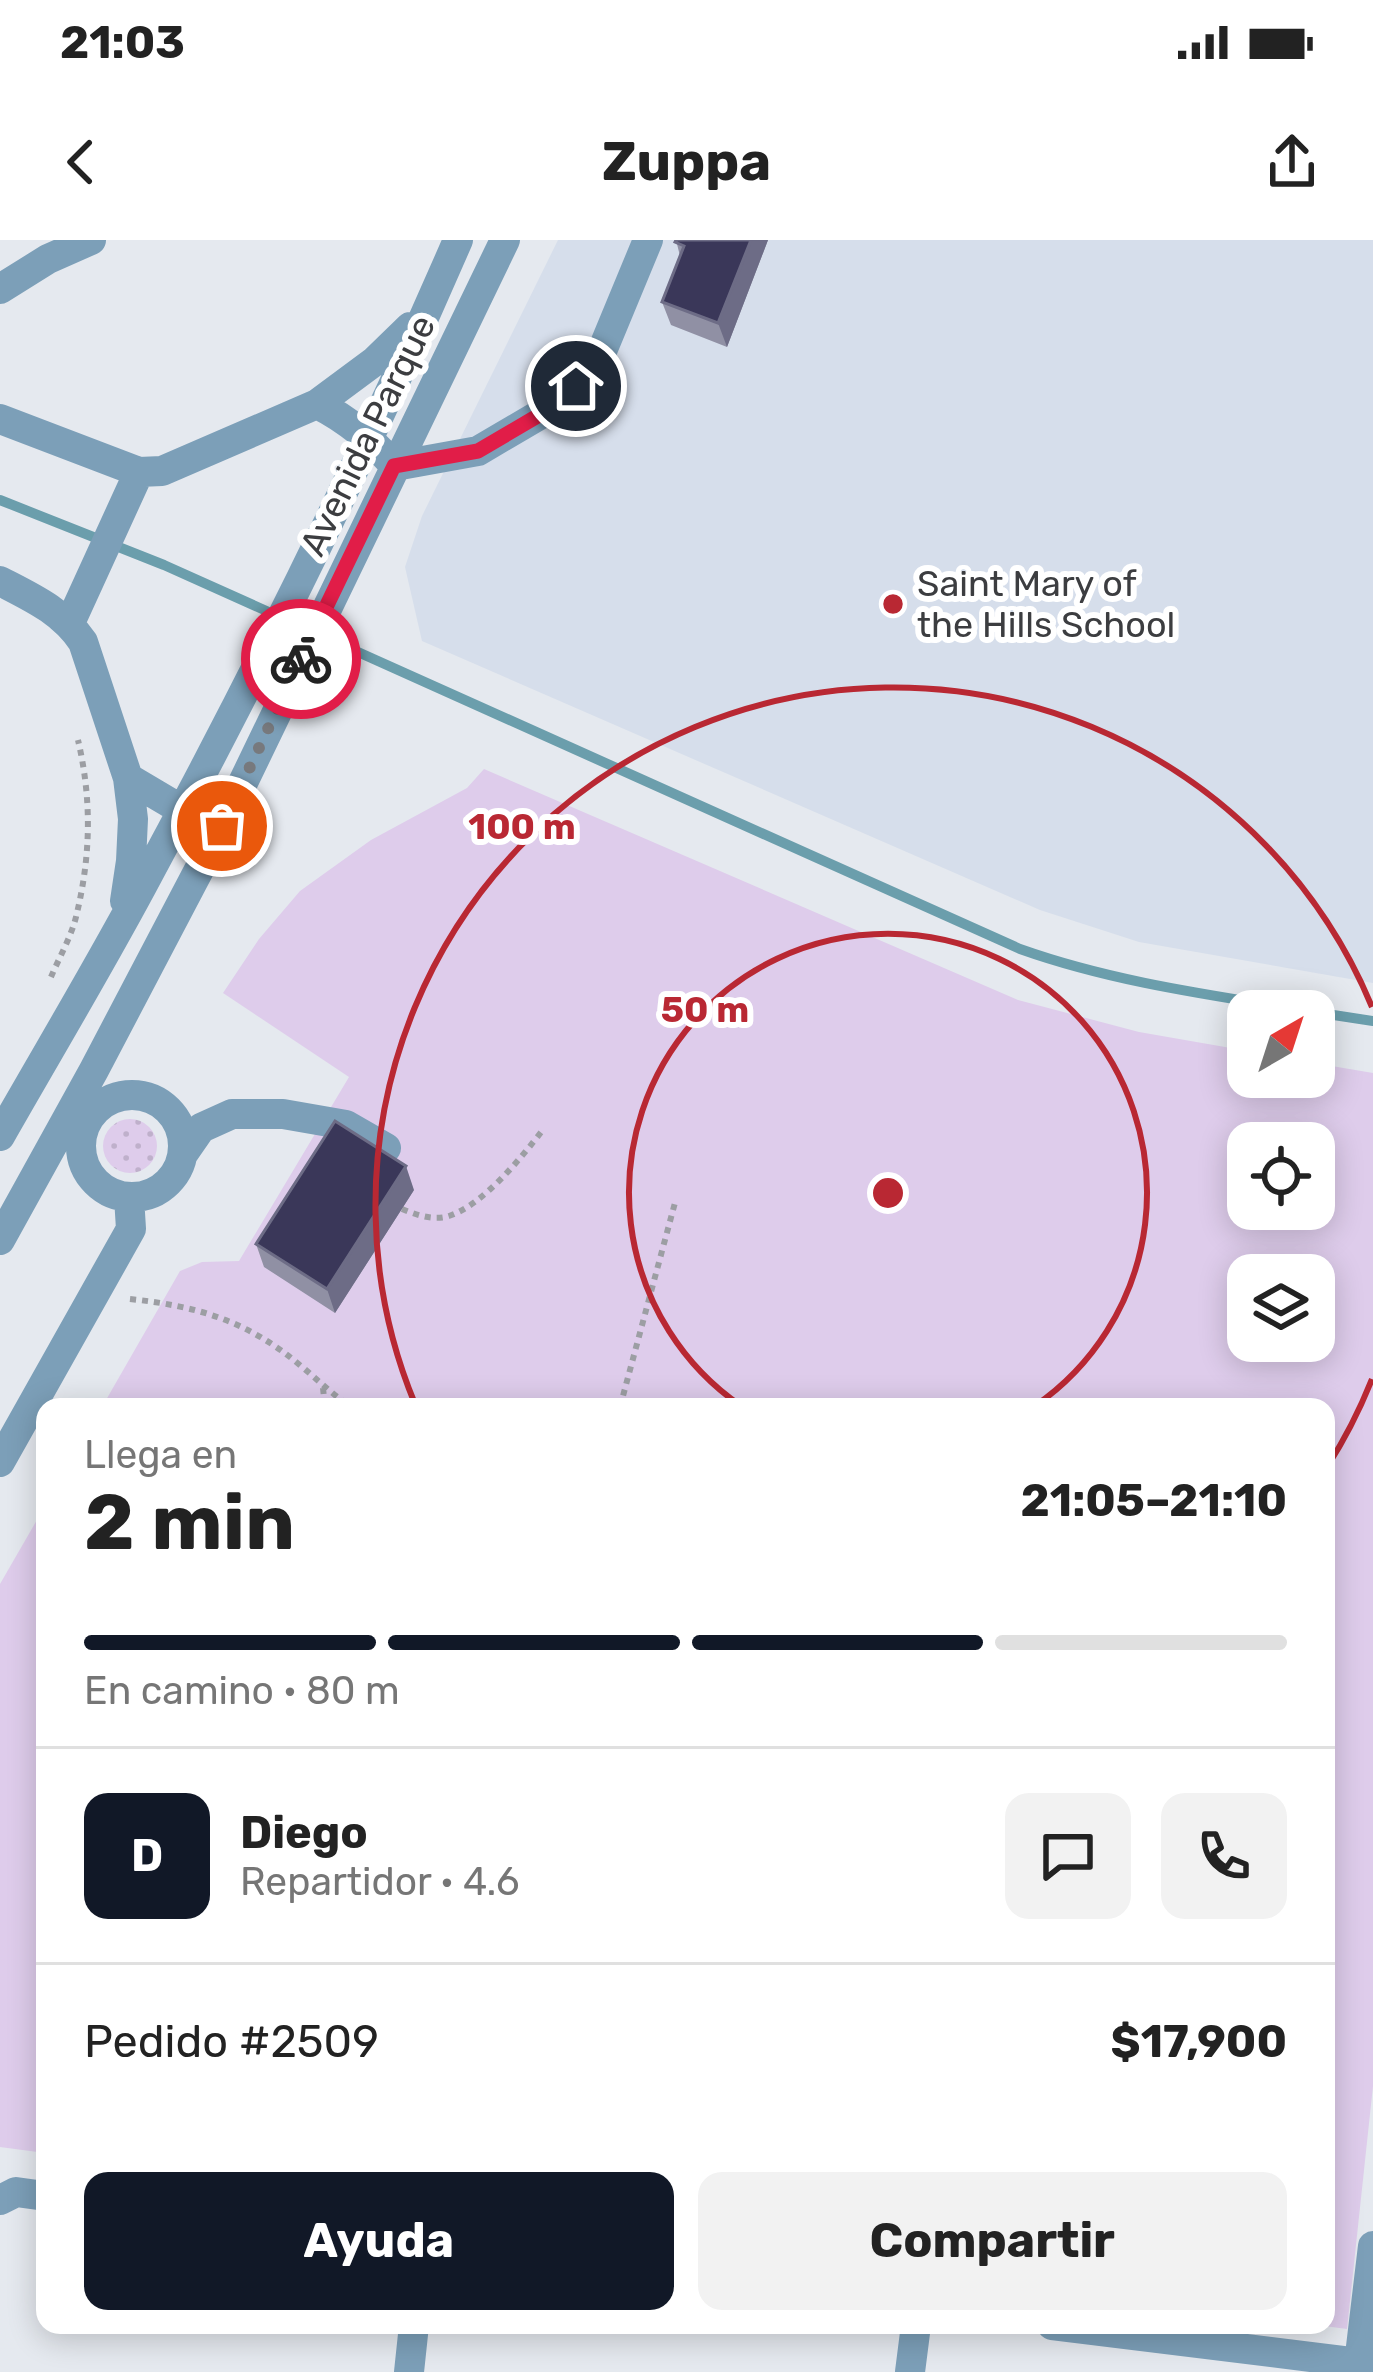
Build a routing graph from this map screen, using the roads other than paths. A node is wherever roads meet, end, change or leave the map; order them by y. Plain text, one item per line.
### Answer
1 (91, 240) edge
2 (458, 240) edge
3 (506, 240) edge
4 (648, 240) edge
5 (0, 290) edge
6 (426, 310) junction
7 (317, 404) junction
8 (0, 419) edge
9 (368, 437) junction
10 (394, 466) junction
11 (139, 472) junction
12 (0, 581) edge
13 (70, 623) junction
14 (128, 778) junction
15 (182, 810) junction
16 (222, 826) junction
17 (111, 942) junction
18 (94, 1070) junction
19 (116, 1097) junction
20 (0, 1136) edge
21 (386, 1148) edge
22 (183, 1154) junction
23 (87, 1168) junction
24 (35, 1177) junction
25 (129, 1197) junction
26 (0, 1240) edge
27 (0, 1462) edge
28 (36, 2195) edge
29 (0, 2200) edge
30 (1373, 2246) edge
31 (413, 2334) edge
32 (915, 2334) edge
33 (1116, 2334) edge
34 (1359, 2368) edge
35 (409, 2372) edge
36 (910, 2372) edge

1 - 5 street
2 - 6 street, Avenida Parque
3 - 10 street, Avenida Parque
4 - 10 street
6 - 7 street
6 - 9 street, Avenida Parque
7 - 9 street
7 - 11 street
8 - 11 street
9 - 10 street
9 - 15 street, Avenida Parque
10 - 16 street, Avenida Parque
11 - 13 street
12 - 13 street
13 - 14 street
14 - 15 street
14 - 17 street
15 - 16 street
15 - 17 street, Avenida Parque
16 - 18 street, Avenida Parque
17 - 20 street, Avenida Parque
18 - 19 street
18 - 24 street, Avenida Parque
19 - 22 street
19 - 23 street
21 - 22 street
22 - 25 street
23 - 24 street
23 - 25 street
24 - 26 street, Avenida Parque
25 - 27 street
28 - 29 street
30 - 34 street
31 - 35 street
32 - 36 street
33 - 34 street

